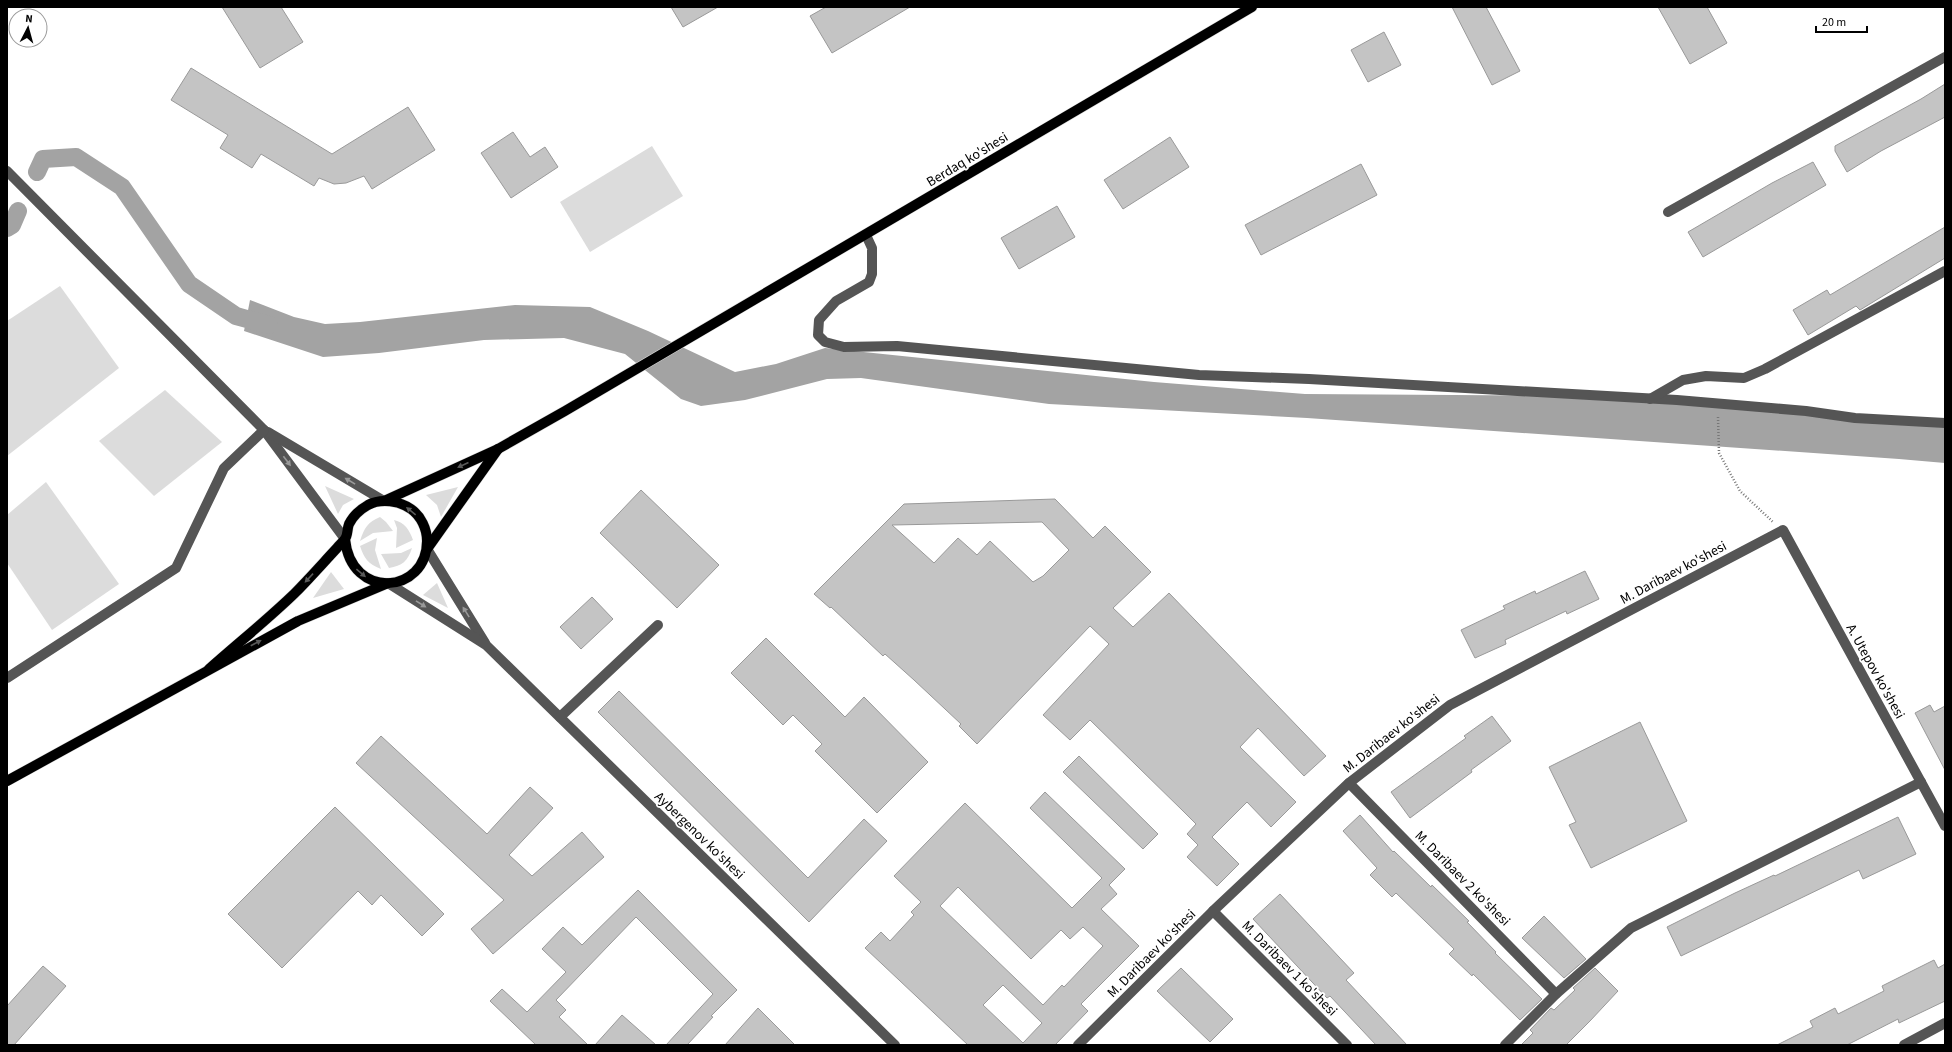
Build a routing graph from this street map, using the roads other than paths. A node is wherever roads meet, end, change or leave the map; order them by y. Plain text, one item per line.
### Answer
1 (1252, 7) edge
2 (1945, 57) edge
3 (7, 171) edge
4 (1668, 212) dead end
5 (866, 235) junction
6 (1945, 271) edge
7 (1650, 399) junction
8 (1945, 423) edge
9 (264, 430) junction
10 (498, 450) junction
11 (384, 501) junction
12 (1782, 530) joint
13 (345, 539) junction
14 (427, 549) junction
15 (388, 583) junction
16 (658, 625) dead end
17 (486, 645) junction
18 (209, 669) junction
19 (7, 678) edge
20 (560, 717) junction
21 (7, 781) edge
22 (1921, 782) junction
23 (1349, 783) junction
24 (1945, 826) edge
25 (1213, 911) junction
26 (1556, 994) junction
27 (1945, 1023) edge
28 (895, 1045) edge
29 (1078, 1045) edge
30 (1347, 1045) edge
31 (1505, 1045) edge
32 (1904, 1045) edge

1 - 5 main road, Berdaq ko'shesi
2 - 4 street
3 - 9 street
5 - 7 street
5 - 10 main road, Berdaq ko'shesi
6 - 7 street
7 - 8 street
11 -> 9 street
9 -> 13 street
9 - 19 street
10 -> 11 main road, Berdaq ko'shesi
10 - 14 main road
11 - 13 main road
14 -> 11 main road
12 - 22 street, A. Utepov ko'shesi
12 - 23 street, M. Daribaev ko'shesi
13 -> 15 main road
13 -> 18 main road
14 - 15 main road
17 -> 14 street, Aybergenov ko'shesi
15 -> 17 street, Aybergenov ko'shesi
18 -> 15 main road
16 - 20 street
17 - 20 street, Aybergenov ko'shesi
18 - 21 main road
20 - 28 street, Aybergenov ko'shesi
22 - 24 street, A. Utepov ko'shesi
22 - 26 street
23 - 25 street, M. Daribaev ko'shesi
23 - 26 street, M. Daribaev 2 ko'shesi
25 - 29 street, M. Daribaev ko'shesi
25 - 30 street, M. Daribaev 1 ko'shesi
26 - 31 street
27 - 32 street

